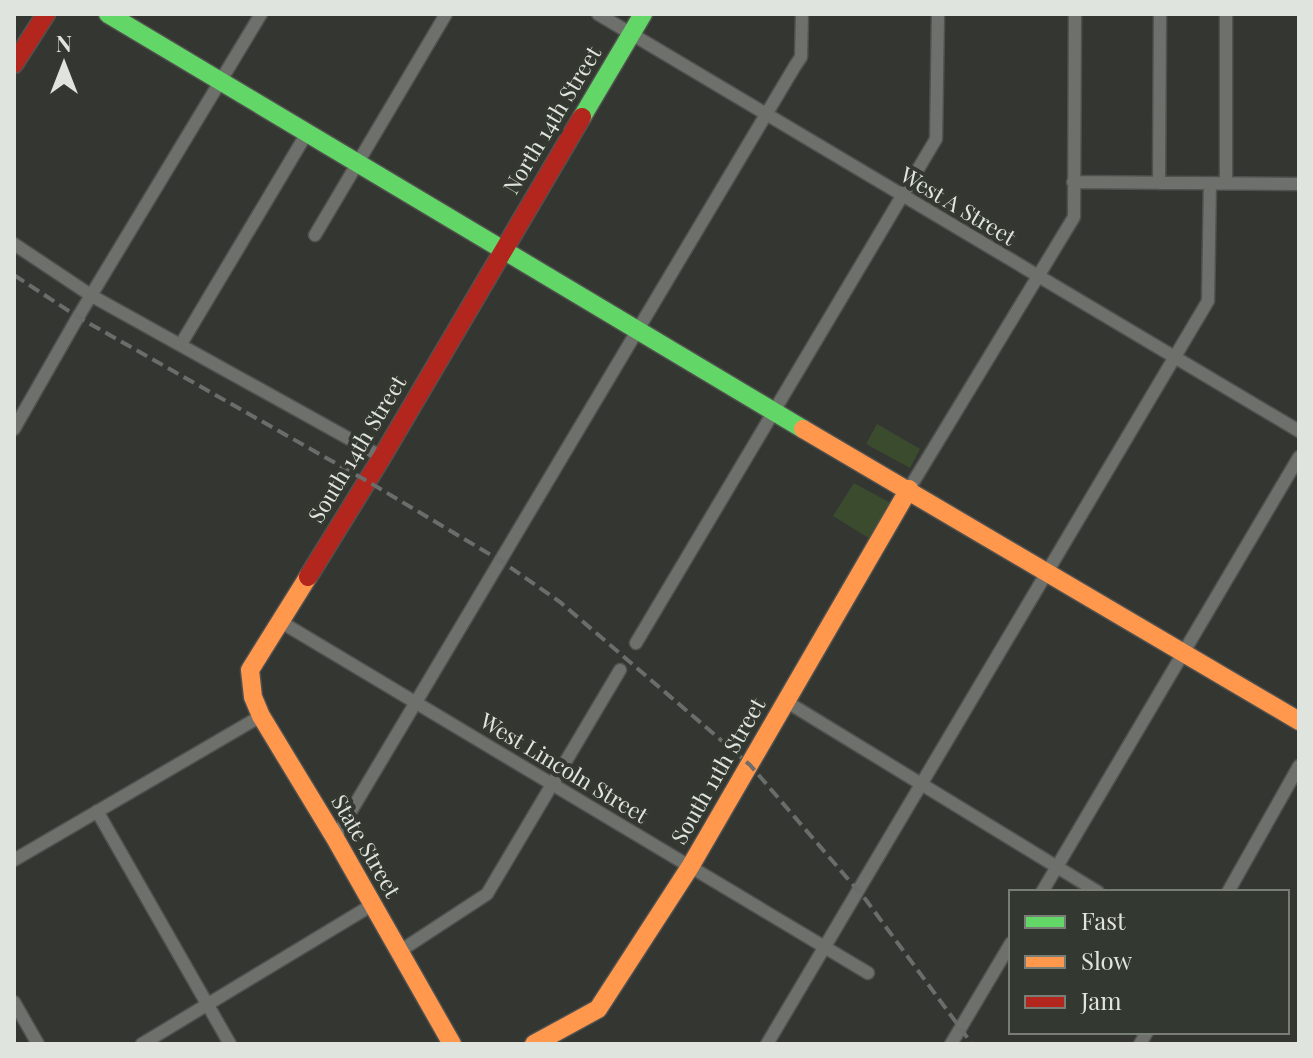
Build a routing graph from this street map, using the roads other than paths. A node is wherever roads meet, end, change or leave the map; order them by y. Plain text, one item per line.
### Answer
1 (46, 14) edge
2 (108, 14) edge
3 (261, 14) edge
4 (446, 14) edge
5 (598, 14) edge
6 (643, 14) edge
7 (802, 14) edge
8 (938, 14) edge
9 (1075, 14) edge
10 (1160, 14) edge
11 (1226, 14) edge
12 (631, 34) junction
13 (14, 64) edge
14 (221, 81) junction
15 (767, 115) junction
16 (307, 133) junction
17 (357, 164) junction
18 (1073, 182) junction
19 (1159, 183) junction
20 (1210, 183) junction
21 (1226, 183) junction
22 (1299, 184) edge
23 (903, 196) junction
24 (315, 235) dead end
25 (14, 244) edge
26 (503, 251) junction
27 (1039, 276) junction
28 (92, 296) junction
29 (638, 332) junction
30 (181, 344) junction
31 (1175, 358) junction
32 (774, 411) junction
33 (14, 429) edge
34 (1299, 431) edge
35 (382, 457) junction
36 (1299, 457) edge
37 (909, 489) junction
38 (1047, 571) junction
39 (281, 622) junction
40 (636, 643) dead end
41 (1184, 653) junction
42 (250, 670) joint
43 (620, 670) dead end
44 (787, 702) junction
45 (416, 703) junction
46 (261, 716) junction
47 (1299, 721) edge
48 (1299, 766) edge
49 (553, 784) junction
50 (921, 784) junction
51 (97, 811) junction
52 (335, 838) junction
53 (14, 860) edge
54 (690, 867) junction
55 (1057, 867) junction
56 (1043, 890) edge
57 (1095, 890) edge
58 (1229, 890) edge
59 (372, 905) junction
60 (1009, 946) edge
61 (825, 947) junction
62 (400, 951) junction
63 (868, 973) dead end
64 (14, 1002) edge
65 (207, 1005) junction
66 (38, 1044) edge
67 (142, 1044) edge
68 (230, 1044) edge
69 (452, 1044) edge
70 (534, 1044) edge
71 (767, 1044) edge
72 (951, 1044) edge

1 - 13 street
2 - 14 street
3 - 14 street
4 - 17 street
5 - 12 street, West A Street
6 - 12 street, North 14th Street
7 - 15 street
8 - 23 street
9 - 18 street
10 - 19 street
11 - 21 street
12 - 15 street, West A Street
12 - 26 street, North 14th Street
14 - 16 street
14 - 28 street
15 - 23 street, West A Street
15 - 29 street
16 - 17 street
16 - 30 street
17 - 24 street
17 - 26 street
18 - 19 street
18 - 27 street
19 - 20 street
20 - 21 street
20 - 31 street
21 - 22 street
23 - 27 street, West A Street
23 - 32 street
25 - 28 street
26 - 29 street
26 - 35 street, South 14th Street
27 - 31 street, West A Street
27 - 37 street
28 - 30 street
28 - 33 street
29 - 32 street
29 - 45 street
30 - 35 street
31 - 34 street, West A Street
31 - 38 street
32 - 37 street
32 - 40 street
35 - 39 street, South 14th Street
36 - 41 street
37 - 38 street
37 - 44 street, South 11th Street
38 - 41 street
38 - 50 street
39 - 42 street, South 14th Street
39 - 45 street, West Lincoln Street
41 - 47 street
41 - 55 street
42 - 46 street, State Street
43 - 49 street
44 - 50 street
44 - 54 street, South 11th Street
45 - 49 street, West Lincoln Street
45 - 52 street
46 - 51 street
46 - 52 street, State Street
48 - 58 street
49 - 54 street, West Lincoln Street
49 - 62 street
50 - 55 street
50 - 61 street
51 - 53 street
51 - 65 street
52 - 59 street, State Street
54 - 61 street, West Lincoln Street
54 - 70 street, South 11th Street
55 - 56 street
55 - 57 street
59 - 62 street, State Street
59 - 65 street
60 - 72 street
61 - 63 street, West Lincoln Street
61 - 71 street
62 - 69 street, State Street
64 - 66 street
65 - 67 street
65 - 68 street

